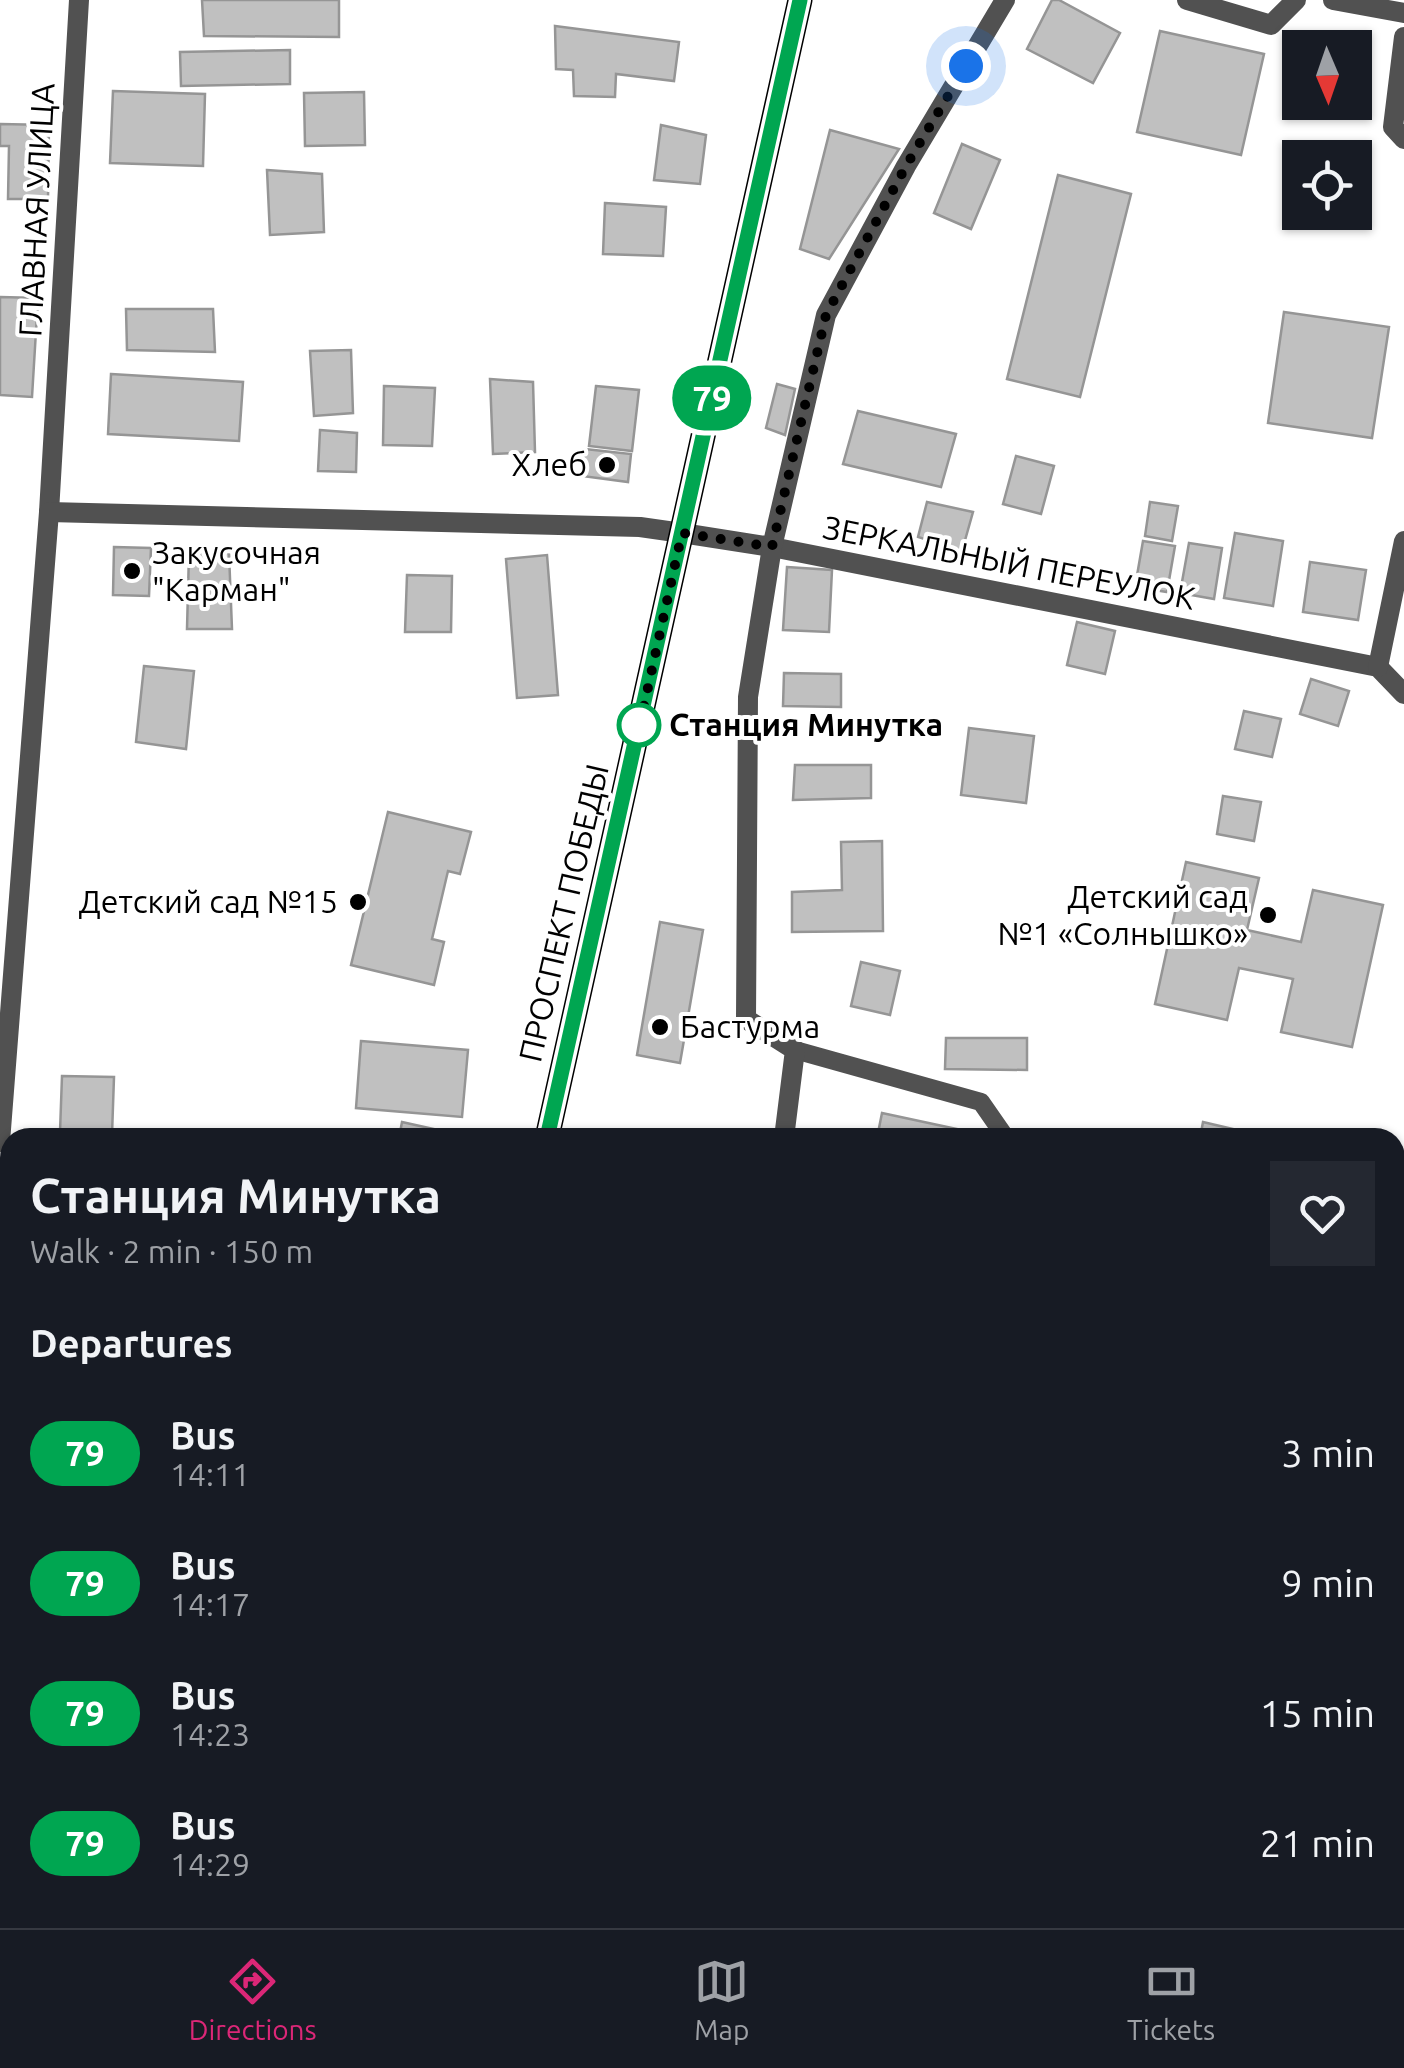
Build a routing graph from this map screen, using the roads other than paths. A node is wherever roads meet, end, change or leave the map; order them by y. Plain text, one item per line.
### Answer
1 (80, 0) edge
2 (800, 0) edge
3 (1006, 0) edge
4 (1187, 0) edge
5 (1296, 0) edge
6 (1333, 0) edge
7 (1404, 13) edge
8 (1404, 37) edge
9 (1404, 138) edge
10 (49, 512) junction
11 (682, 533) junction
12 (1404, 541) edge
13 (772, 547) junction
14 (1378, 667) junction
15 (1404, 694) edge
16 (795, 1050) junction
17 (1, 1128) edge
18 (549, 1128) edge
19 (785, 1128) edge
20 (999, 1128) edge

1 - 10 street, ГЛАВНАЯ УЛИЦА
2 - 11 main road, ПРОСПЕКТ ПОБЕДЫ
3 - 13 street
4 - 5 street
6 - 7 street
8 - 9 street
10 - 11 street, ЗЕРКАЛЬНЫЙ ПЕРЕУЛОК
10 - 17 street, ГЛАВНАЯ УЛИЦА
11 - 13 street, ЗЕРКАЛЬНЫЙ ПЕРЕУЛОК
11 - 18 main road, ПРОСПЕКТ ПОБЕДЫ
12 - 14 street
13 - 14 street, ЗЕРКАЛЬНЫЙ ПЕРЕУЛОК
13 - 16 street
14 - 15 street
16 - 19 street
16 - 20 lane

